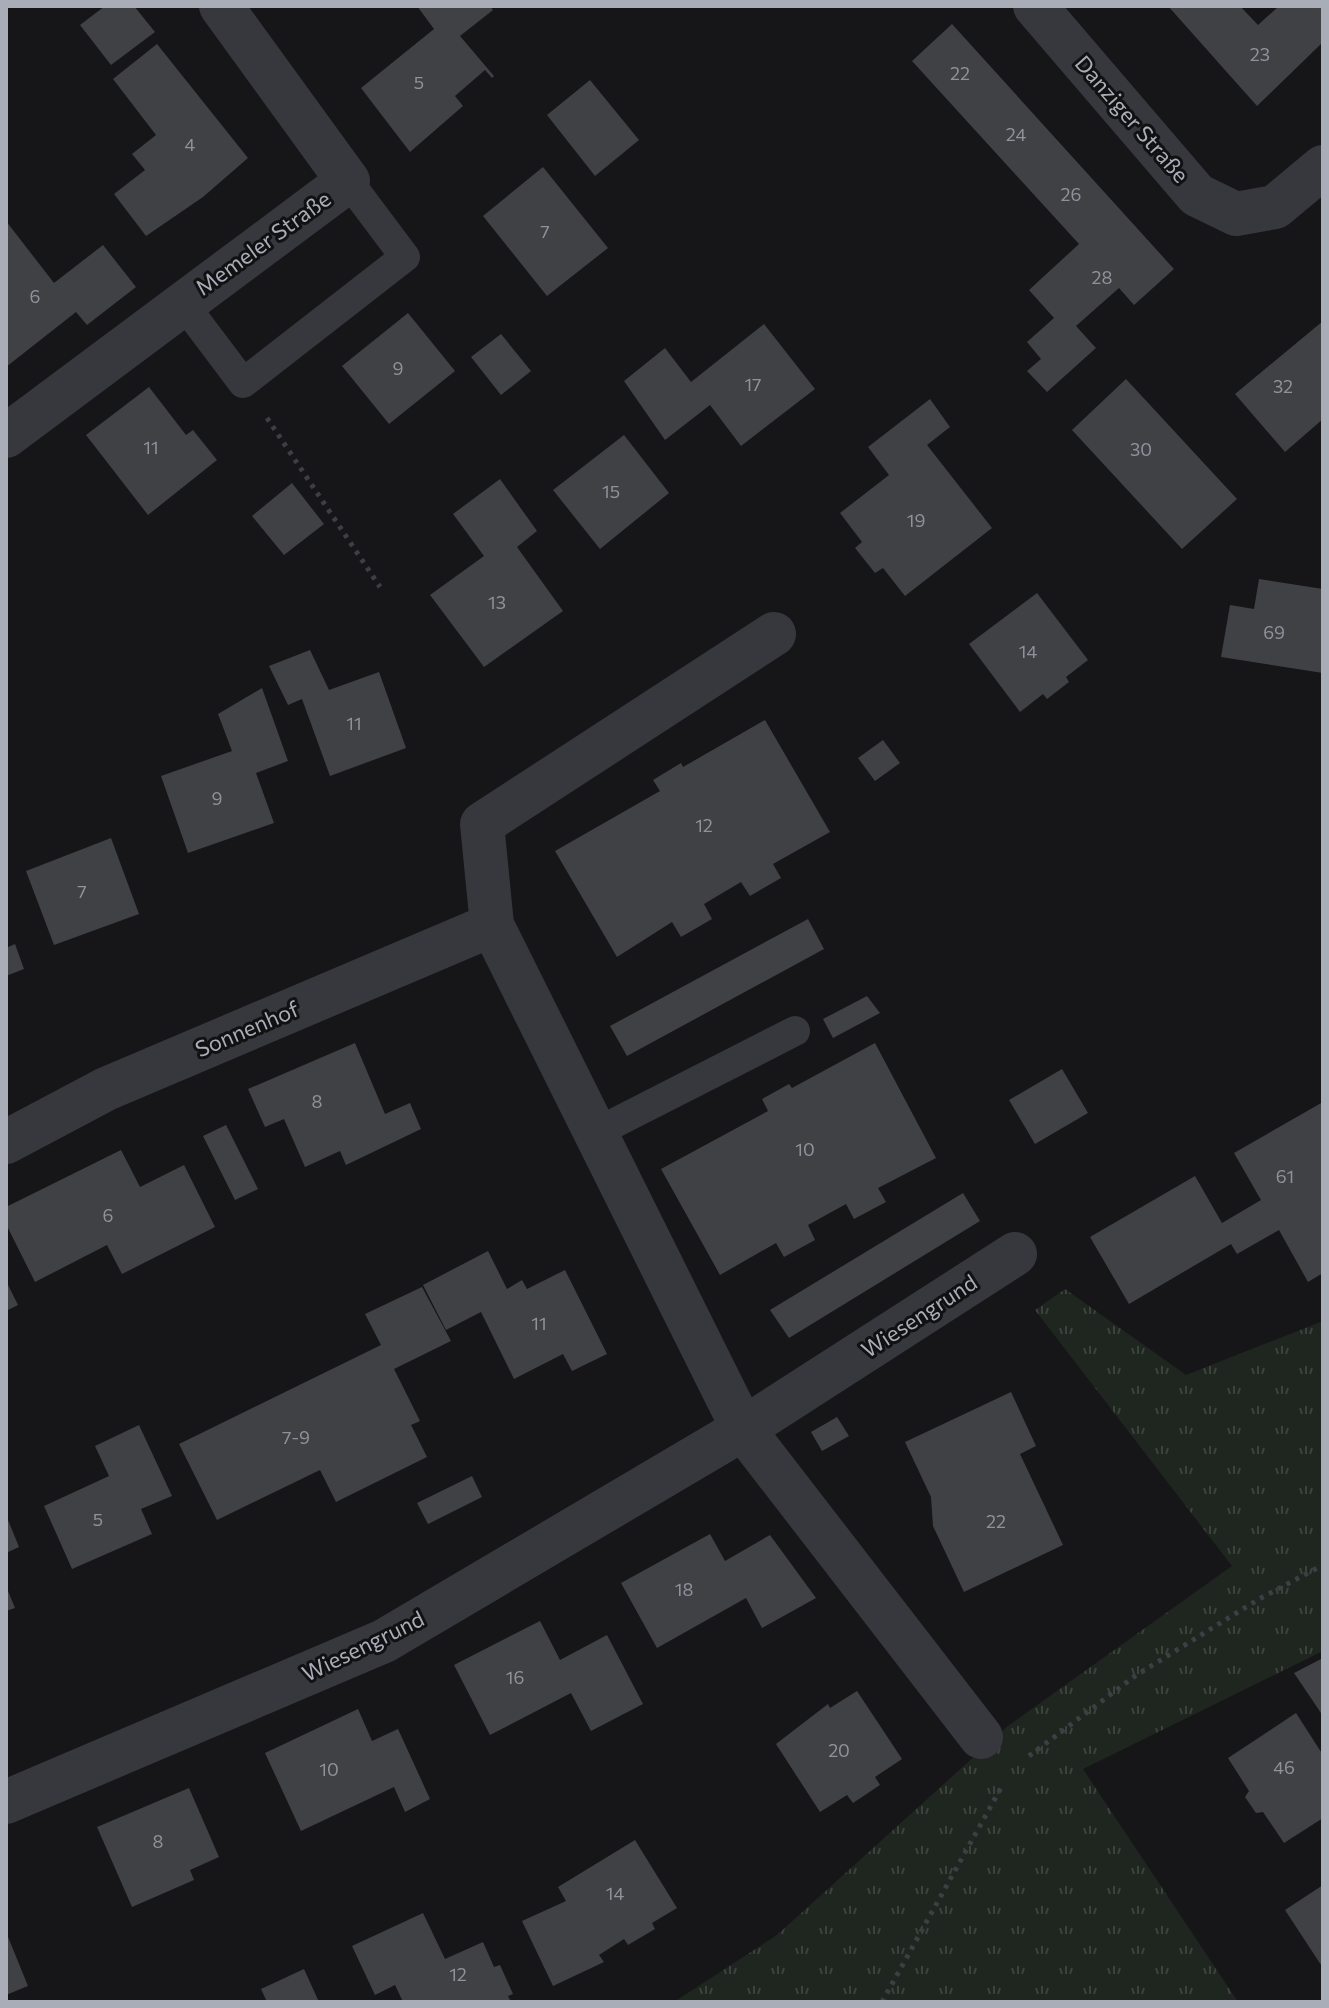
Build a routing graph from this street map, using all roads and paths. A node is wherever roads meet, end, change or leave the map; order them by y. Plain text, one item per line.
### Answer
1 (221, 6) edge
2 (1035, 6) edge
3 (1323, 167) edge
4 (348, 181) junction
5 (182, 302) junction
6 (243, 383) junction
7 (6, 436) edge
8 (380, 587) dead end
9 (774, 634) dead end
10 (492, 925) junction
11 (795, 1031) dead end
12 (597, 1132) junction
13 (6, 1142) edge
14 (1015, 1254) dead end
15 (743, 1429) junction
16 (1323, 1565) edge
17 (981, 1737) dead end
18 (1023, 1761) dead end
19 (1003, 1784) dead end
20 (6, 1802) edge
21 (882, 2002) edge

1 - 4 street, Memeler Straße
2 - 3 street, Danziger Straße
4 - 5 street, Memeler Straße
4 - 6 lane
5 - 6 lane
5 - 7 street, Memeler Straße
6 - 8 path
9 - 10 street
10 - 12 street
10 - 13 street, Sonnenhof
11 - 12 lane
12 - 15 street
14 - 15 street, Wiesengrund
15 - 17 street
15 - 20 street, Wiesengrund
16 - 18 path
19 - 21 path

